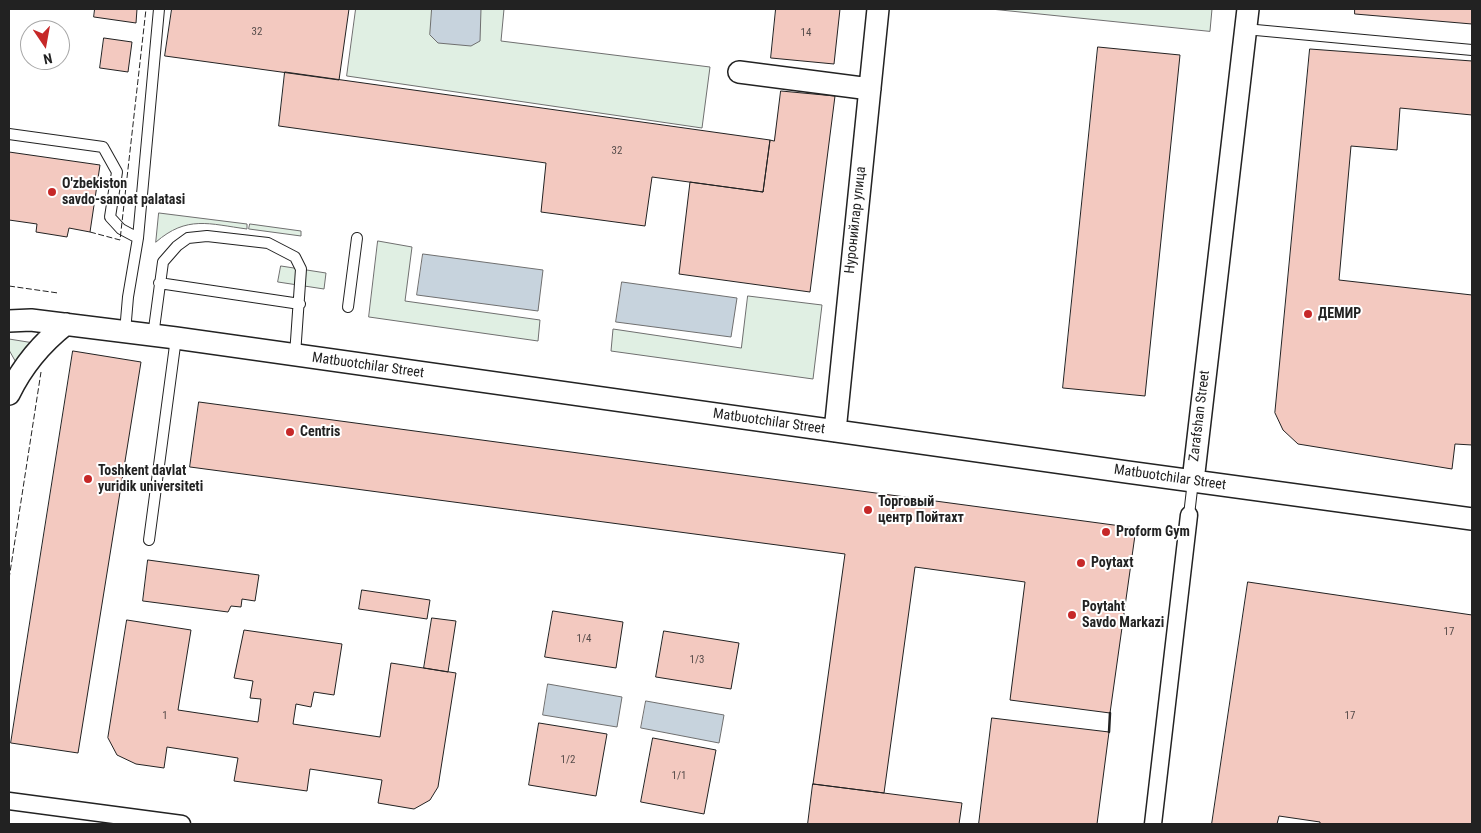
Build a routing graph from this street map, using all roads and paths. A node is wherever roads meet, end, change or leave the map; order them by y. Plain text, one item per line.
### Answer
1 (159, 9) edge
2 (878, 9) edge
3 (1247, 19) edge
4 (1472, 50) edge
5 (739, 72) dead end
6 (870, 89) junction
7 (9, 134) edge
8 (138, 238) junction
9 (357, 238) dead end
10 (160, 283) junction
11 (300, 304) junction
12 (348, 307) dead end
13 (9, 320) edge
14 (66, 324) junction
15 (125, 332) junction
16 (153, 336) junction
17 (176, 338) junction
18 (295, 355) junction
19 (9, 394) edge
20 (835, 431) junction
21 (1193, 481) junction
22 (1189, 515) joint
23 (1472, 519) edge
24 (149, 540) dead end
25 (9, 801) edge
26 (182, 824) edge
27 (1153, 824) edge

1 - 8 lane
2 - 6 street, Нуронийлар улица
3 - 4 lane
3 - 21 street, Zarafshan Street
5 - 6 street
6 - 20 street, Нуронийлар улица
7 - 8 lane
8 - 15 lane
9 - 12 lane
10 - 11 lane
10 - 11 lane
10 - 16 lane
11 - 18 lane
13 - 14 street, Matbuotchilar Street
14 - 15 street, Matbuotchilar Street
14 - 19 street
15 - 16 street, Matbuotchilar Street
16 - 17 street, Matbuotchilar Street
17 - 18 street, Matbuotchilar Street
17 - 24 lane
18 - 20 street, Matbuotchilar Street
20 - 21 street, Matbuotchilar Street
21 - 22 lane, Zarafshan Street
21 - 23 street, Matbuotchilar Street
22 - 27 street, Zarafshan Street
25 - 26 street

